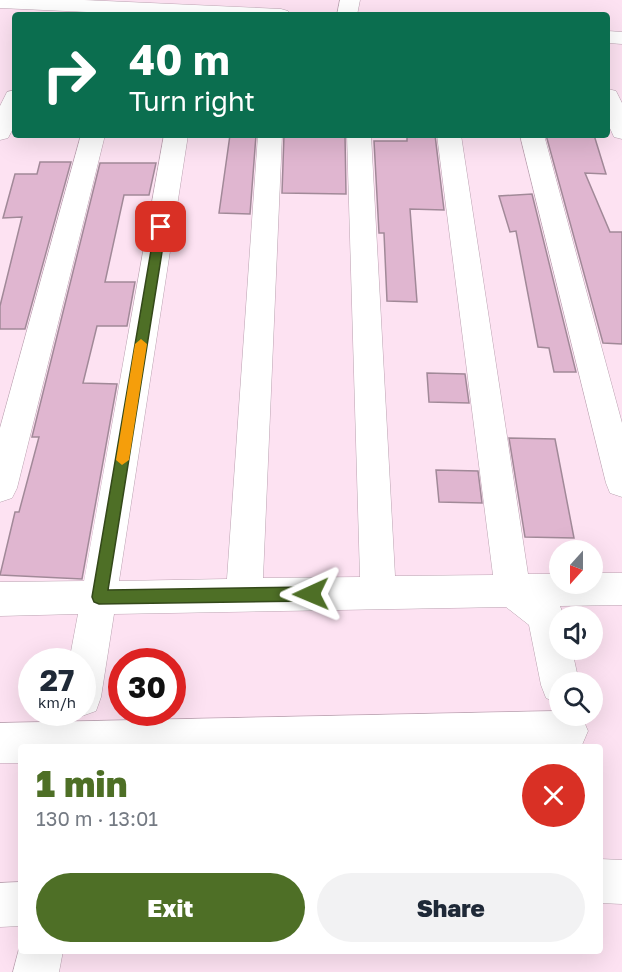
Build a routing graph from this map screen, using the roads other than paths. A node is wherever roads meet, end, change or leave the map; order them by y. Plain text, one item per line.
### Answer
1 (0, 2) edge
2 (54, 9) edge
3 (129, 11) edge
4 (162, 12) edge
5 (610, 102) edge
6 (12, 105) edge
7 (617, 122) edge
8 (5, 125) edge
9 (92, 138) edge
10 (176, 138) edge
11 (270, 138) edge
12 (359, 138) edge
13 (449, 138) edge
14 (533, 138) edge
15 (622, 483) edge
16 (0, 488) edge
17 (622, 589) edge
18 (513, 591) junction
19 (378, 593) junction
20 (244, 595) junction
21 (99, 597) junction
22 (0, 599) edge
23 (90, 648) edge
24 (557, 672) edge
25 (568, 731) edge
26 (76, 734) edge
27 (0, 743) edge
28 (603, 881) edge
29 (622, 882) edge
30 (18, 904) edge
31 (0, 905) edge
32 (39, 954) edge
33 (36, 972) edge

1 - 2 street
2 - 3 street
3 - 4 street
5 - 7 street
6 - 8 street
9 - 16 street
10 - 21 street
11 - 20 street
12 - 19 street
13 - 18 street
14 - 15 street
17 - 18 street
18 - 19 street
18 - 24 street
19 - 20 street
20 - 21 street
21 - 22 street
21 - 23 street
25 - 26 street
26 - 27 street
28 - 29 street
30 - 31 street
32 - 33 street

